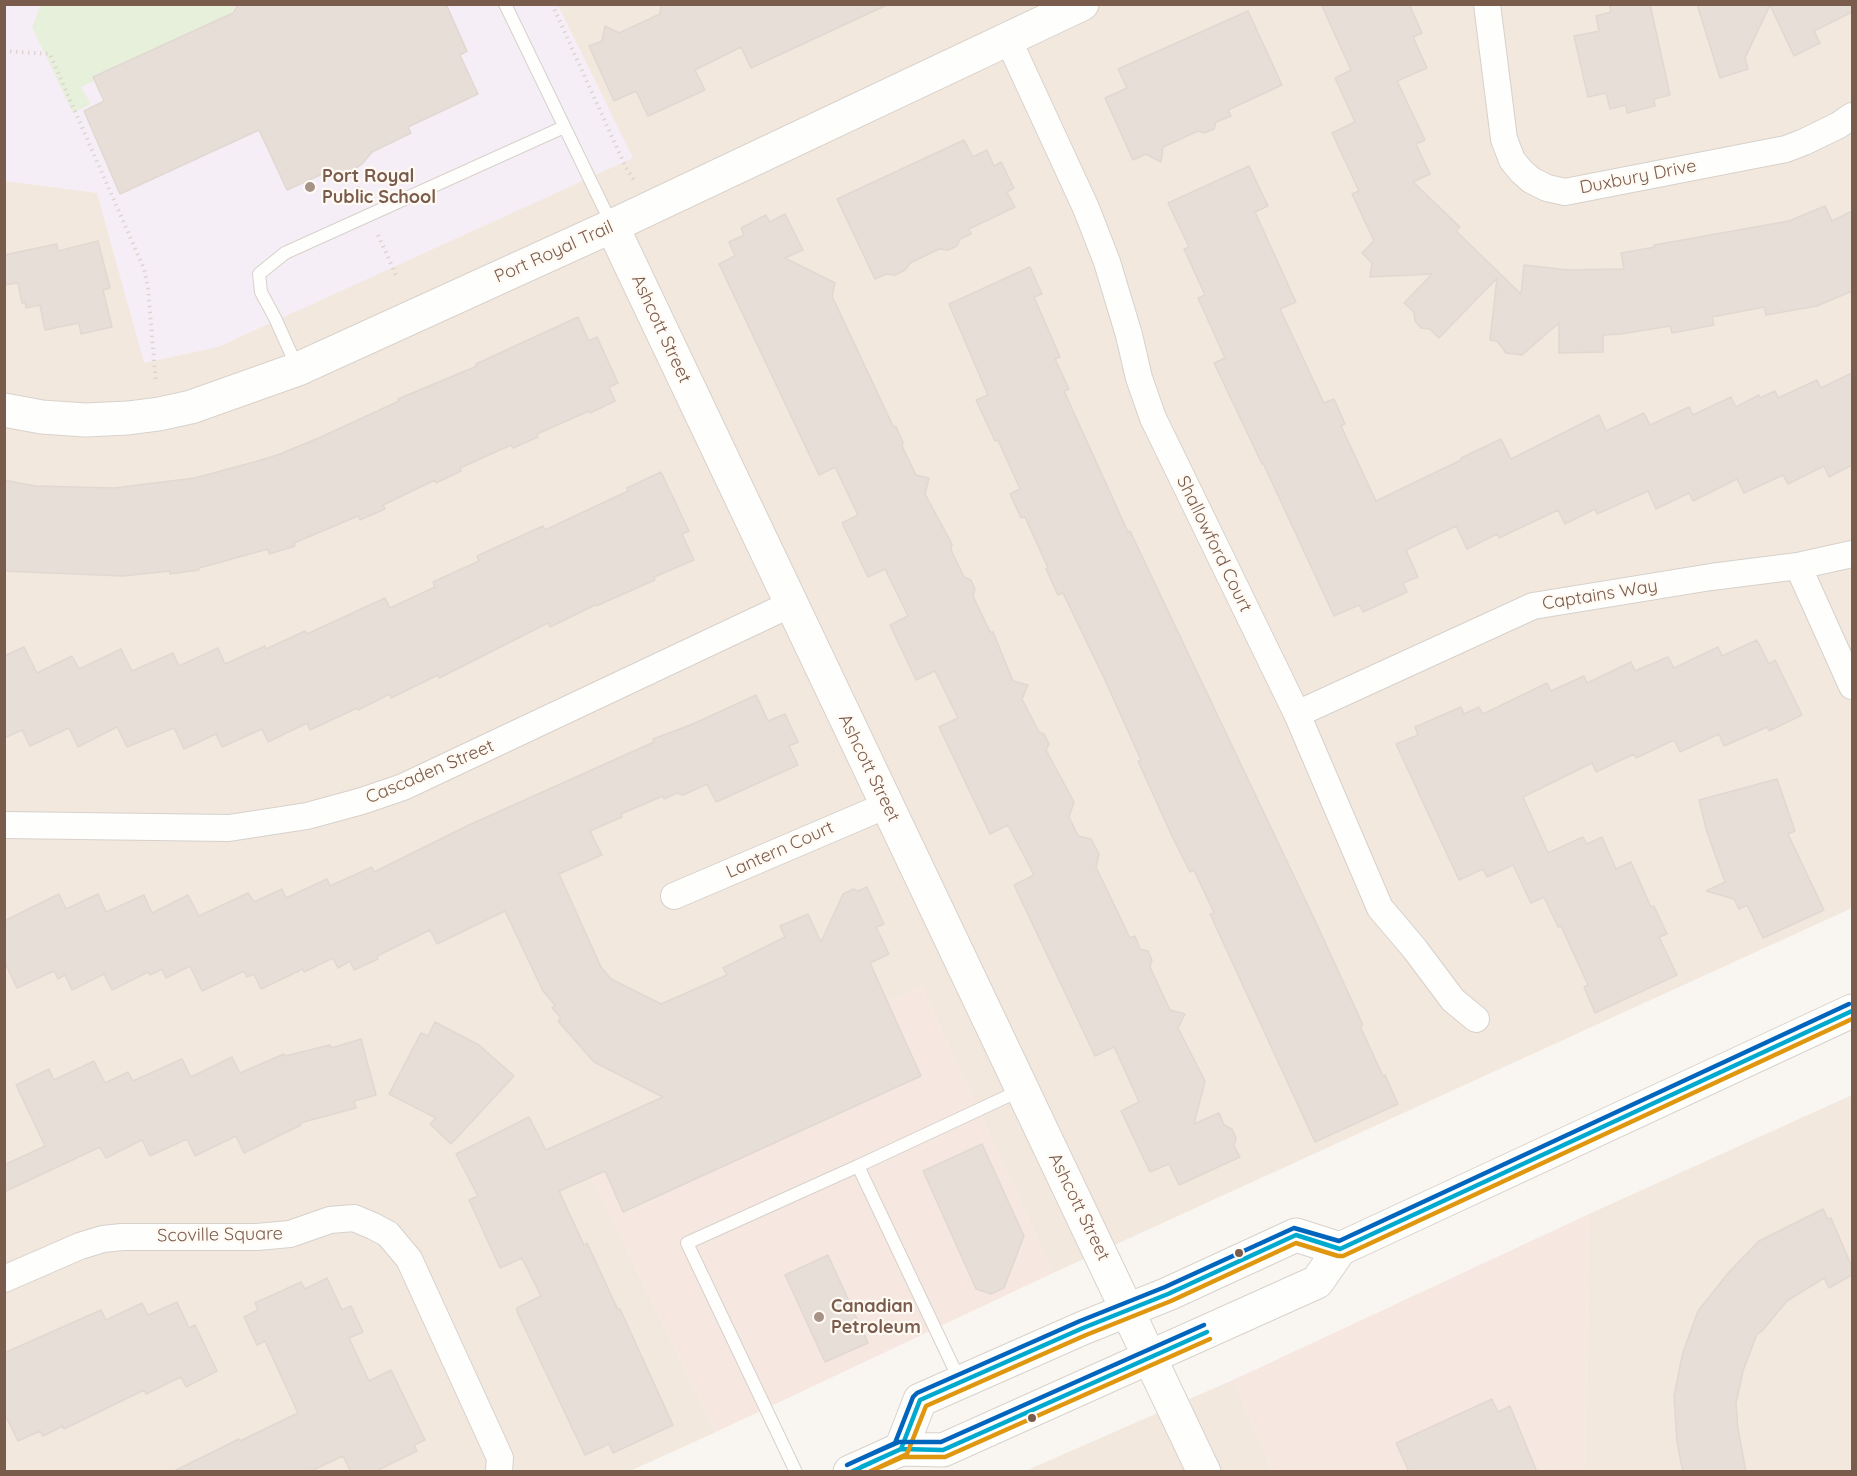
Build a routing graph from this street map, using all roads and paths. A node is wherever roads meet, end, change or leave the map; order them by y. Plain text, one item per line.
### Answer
1 (505, 4) edge
2 (552, 4) edge
3 (1082, 4) edge
4 (1487, 4) edge
5 (1008, 39) junction
6 (4, 51) edge
7 (1852, 116) edge
8 (564, 127) junction
9 (636, 183) dead end
10 (612, 226) junction
11 (298, 369) junction
12 (4, 410) edge
13 (159, 414) junction
14 (1852, 554) edge
15 (1798, 566) junction
16 (791, 604) junction
17 (1852, 686) edge
18 (1296, 714) junction
19 (887, 805) junction
20 (4, 825) edge
21 (674, 896) dead end
22 (1852, 1011) edge
23 (1476, 1019) dead end
24 (1023, 1090) junction
25 (858, 1166) junction
26 (1340, 1249) junction
27 (4, 1280) edge
28 (1127, 1310) junction
29 (1150, 1356) junction
30 (960, 1382) junction
31 (901, 1449) junction
32 (499, 1472) edge
33 (796, 1472) edge
34 (850, 1472) edge
35 (1204, 1472) edge

1 - 8 lane
2 - 9 path
3 - 5 street, Port Royal Trail
4 - 7 street, Duxbury Drive
5 - 10 street, Port Royal Trail
5 - 18 street, Shallowford Court
6 - 13 path
8 - 10 lane
8 - 11 lane
10 - 11 street, Port Royal Trail
10 - 16 street, Ashcott Street
11 - 13 street, Port Royal Trail
12 - 13 street, Port Royal Trail
14 - 15 street, Captains Way
15 - 17 street
15 - 18 street, Captains Way
16 - 19 street, Ashcott Street
16 - 20 street, Cascaden Street
18 - 23 street, Shallowford Court
19 - 21 street, Lantern Court
19 - 24 street, Ashcott Street
22 - 26 street
24 - 25 lane
24 - 28 street, Ashcott Street
25 - 30 lane
25 - 33 lane
26 - 28 street
26 - 29 street
27 - 32 street, Scoville Square
28 - 29 street, Ashcott Street
28 - 30 street
29 - 31 street
29 - 35 street, Ashcott Street
30 - 31 street
31 - 34 street

